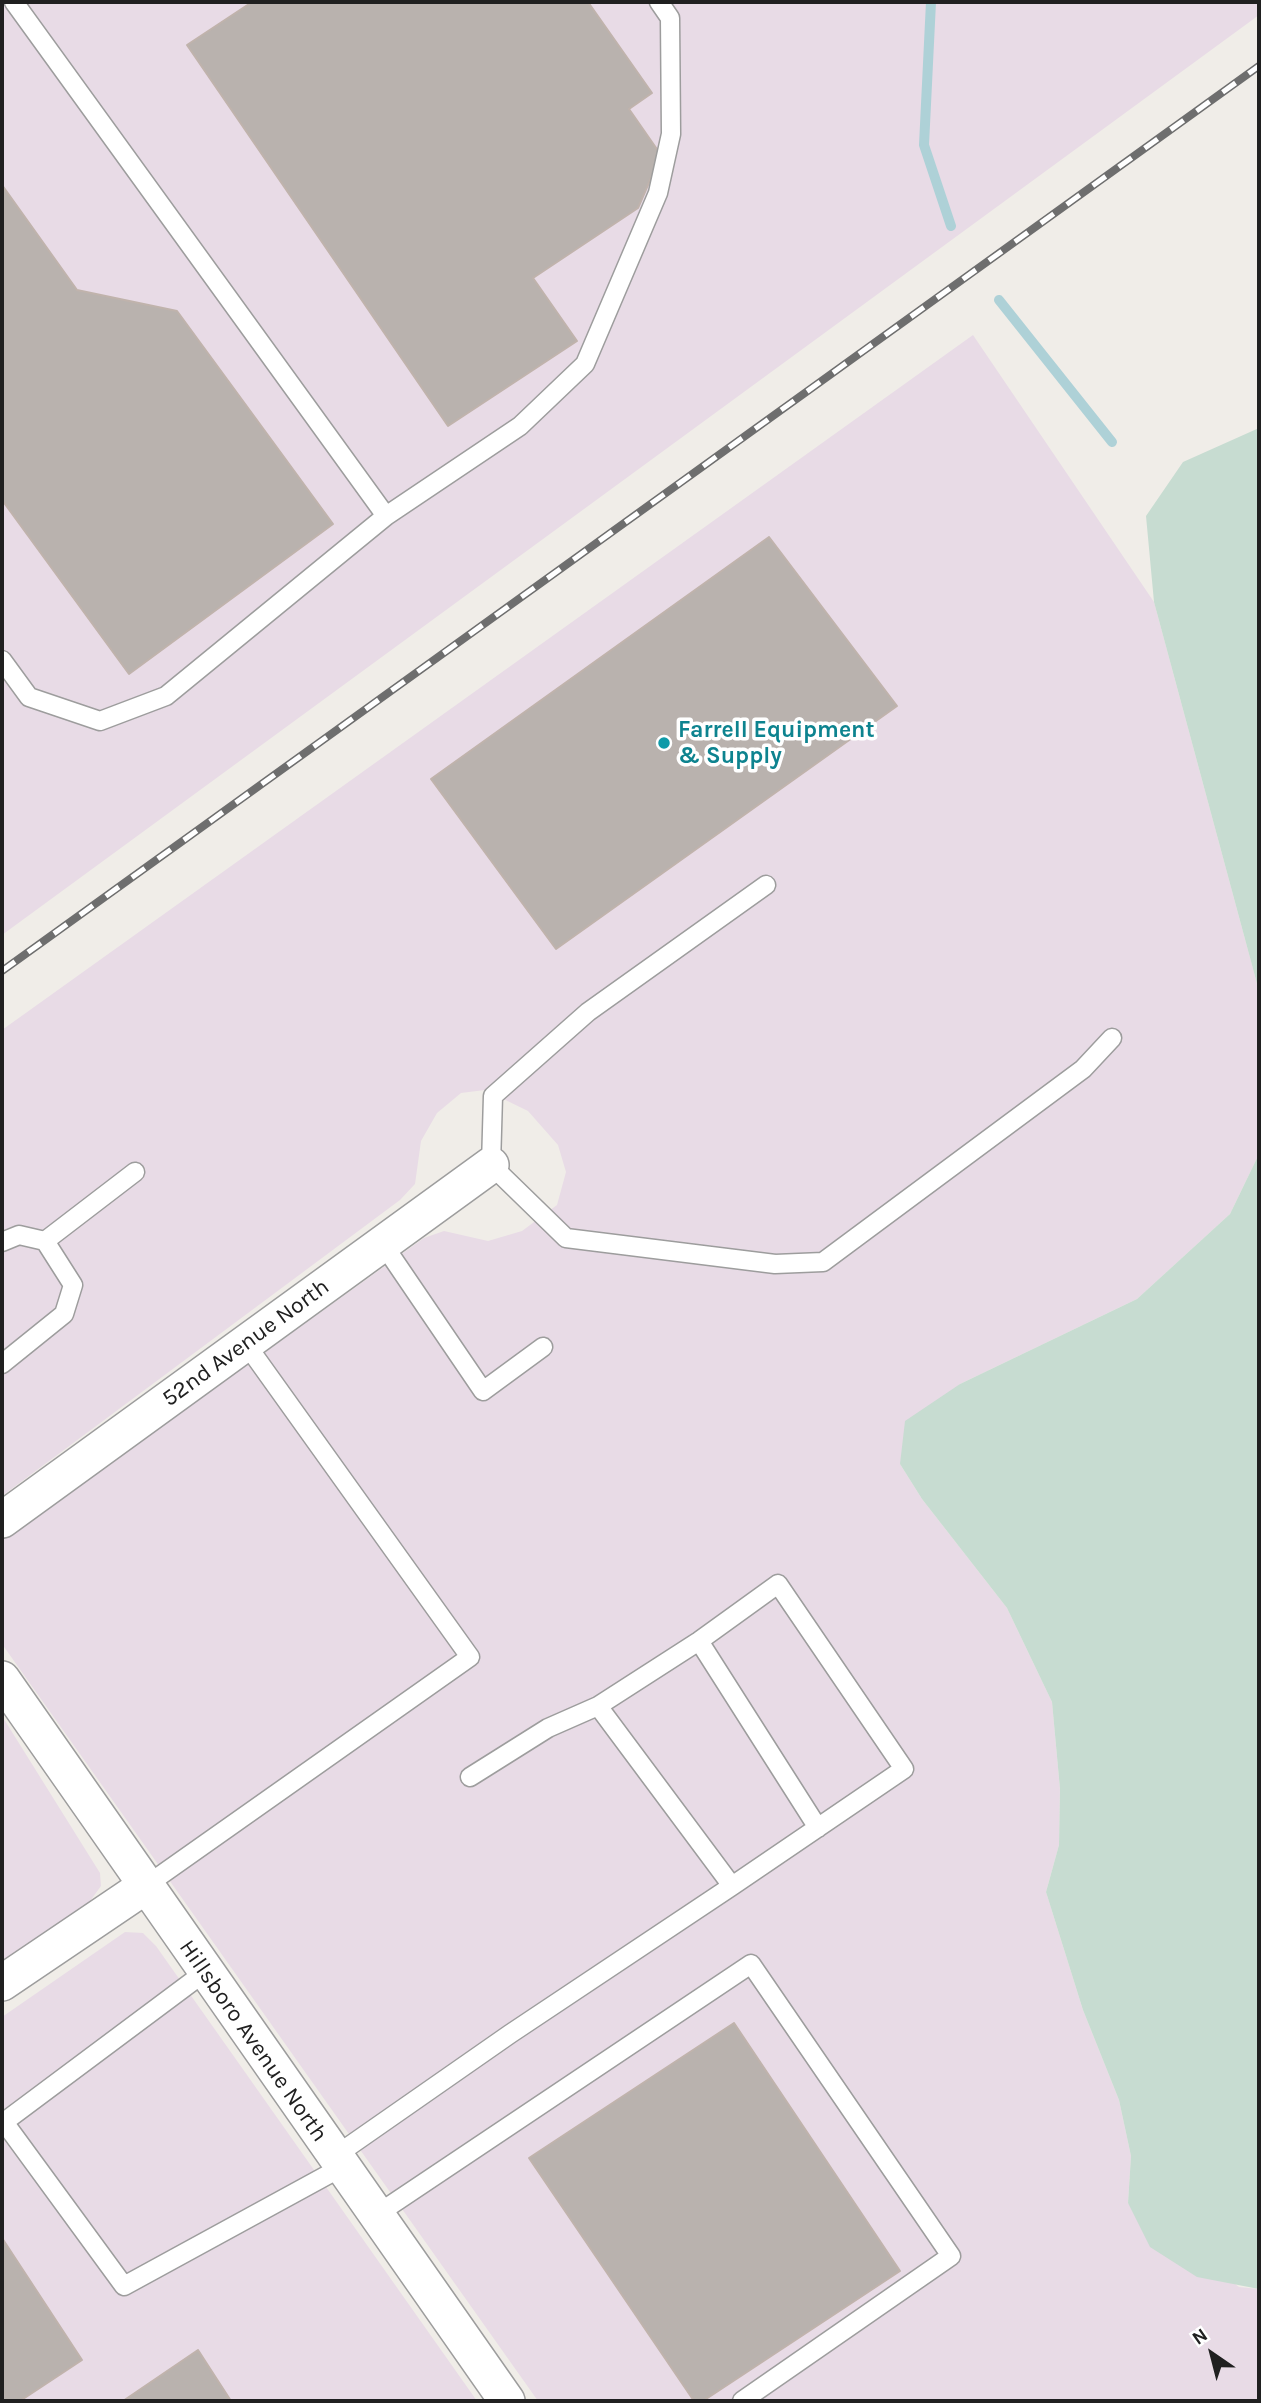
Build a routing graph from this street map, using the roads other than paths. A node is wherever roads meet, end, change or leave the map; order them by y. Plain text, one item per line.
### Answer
1 (14, 2) edge
2 (660, 2) edge
3 (386, 516) junction
4 (2, 660) edge
5 (766, 885) dead end
6 (1112, 1038) dead end
7 (491, 1166) junction
8 (135, 1172) dead end
9 (45, 1241) junction
10 (2, 1242) edge
11 (383, 1244) junction
12 (246, 1344) junction
13 (543, 1347) dead end
14 (2, 1364) edge
15 (2, 1520) edge
16 (699, 1641) junction
17 (2, 1679) edge
18 (598, 1706) junction
19 (470, 1777) dead end
20 (818, 1828) junction
21 (144, 1886) junction
22 (732, 1886) junction
23 (205, 1972) junction
24 (2, 1983) edge
25 (339, 2162) junction
26 (376, 2215) junction
27 (507, 2401) edge
28 (742, 2401) edge

1 - 3 lane
2 - 3 lane
3 - 4 lane
5 - 7 lane
6 - 7 lane
7 - 11 street, 52nd Avenue North
8 - 9 lane
9 - 10 lane
9 - 14 lane
11 - 12 street, 52nd Avenue North
11 - 13 lane
12 - 15 street, 52nd Avenue North
12 - 21 lane
16 - 18 lane
16 - 20 lane
16 - 20 lane
17 - 21 street, Hillsboro Avenue North
18 - 19 lane
18 - 22 lane
20 - 22 lane
21 - 23 street, Hillsboro Avenue North
21 - 24 street
22 - 25 lane
23 - 25 street, Hillsboro Avenue North
23 - 25 lane
25 - 26 street, Hillsboro Avenue North
26 - 27 street, Hillsboro Avenue North
26 - 28 lane

